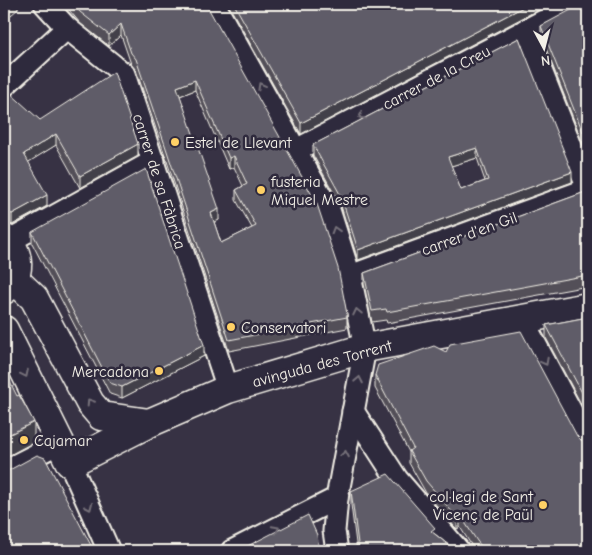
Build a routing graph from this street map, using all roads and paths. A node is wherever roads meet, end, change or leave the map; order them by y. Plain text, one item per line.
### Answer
1 (45, 4) edge
2 (214, 4) edge
3 (576, 4) edge
4 (67, 28) junction
5 (526, 30) junction
6 (4, 86) edge
7 (296, 150) junction
8 (154, 161) junction
9 (588, 189) edge
10 (6, 240) edge
11 (350, 276) junction
12 (9, 284) edge
13 (588, 307) edge
14 (522, 319) junction
15 (4, 330) edge
16 (365, 348) junction
17 (228, 389) junction
18 (353, 411) junction
19 (148, 422) junction
20 (588, 443) edge
21 (64, 453) junction
22 (4, 471) edge
23 (337, 498) junction
24 (109, 551) edge
25 (232, 551) edge
26 (337, 551) edge
27 (459, 551) edge

1 - 4 street, carrer de sa Fàbrica
7 -> 2 street
3 - 5 street, carrer de la Creu
4 - 6 street
4 - 8 street, carrer de sa Fàbrica
5 -> 7 street, carrer de la Creu
5 - 9 street
11 -> 7 street
8 - 10 street
8 - 17 street, carrer de sa Fàbrica
9 - 11 street, carrer d'en Gil
10 - 12 main road
16 -> 11 street
19 -> 12 main road
13 - 14 main road, avinguda des Torrent
14 - 16 main road, avinguda des Torrent
14 -> 20 street
15 -> 21 main road
16 - 17 main road, avinguda des Torrent
18 -> 16 street
17 - 19 main road, avinguda des Torrent
23 -> 18 street
18 - 27 street
19 - 21 main road, avinguda des Torrent
21 - 22 street
21 -> 24 street
25 -> 23 street
23 - 26 street

